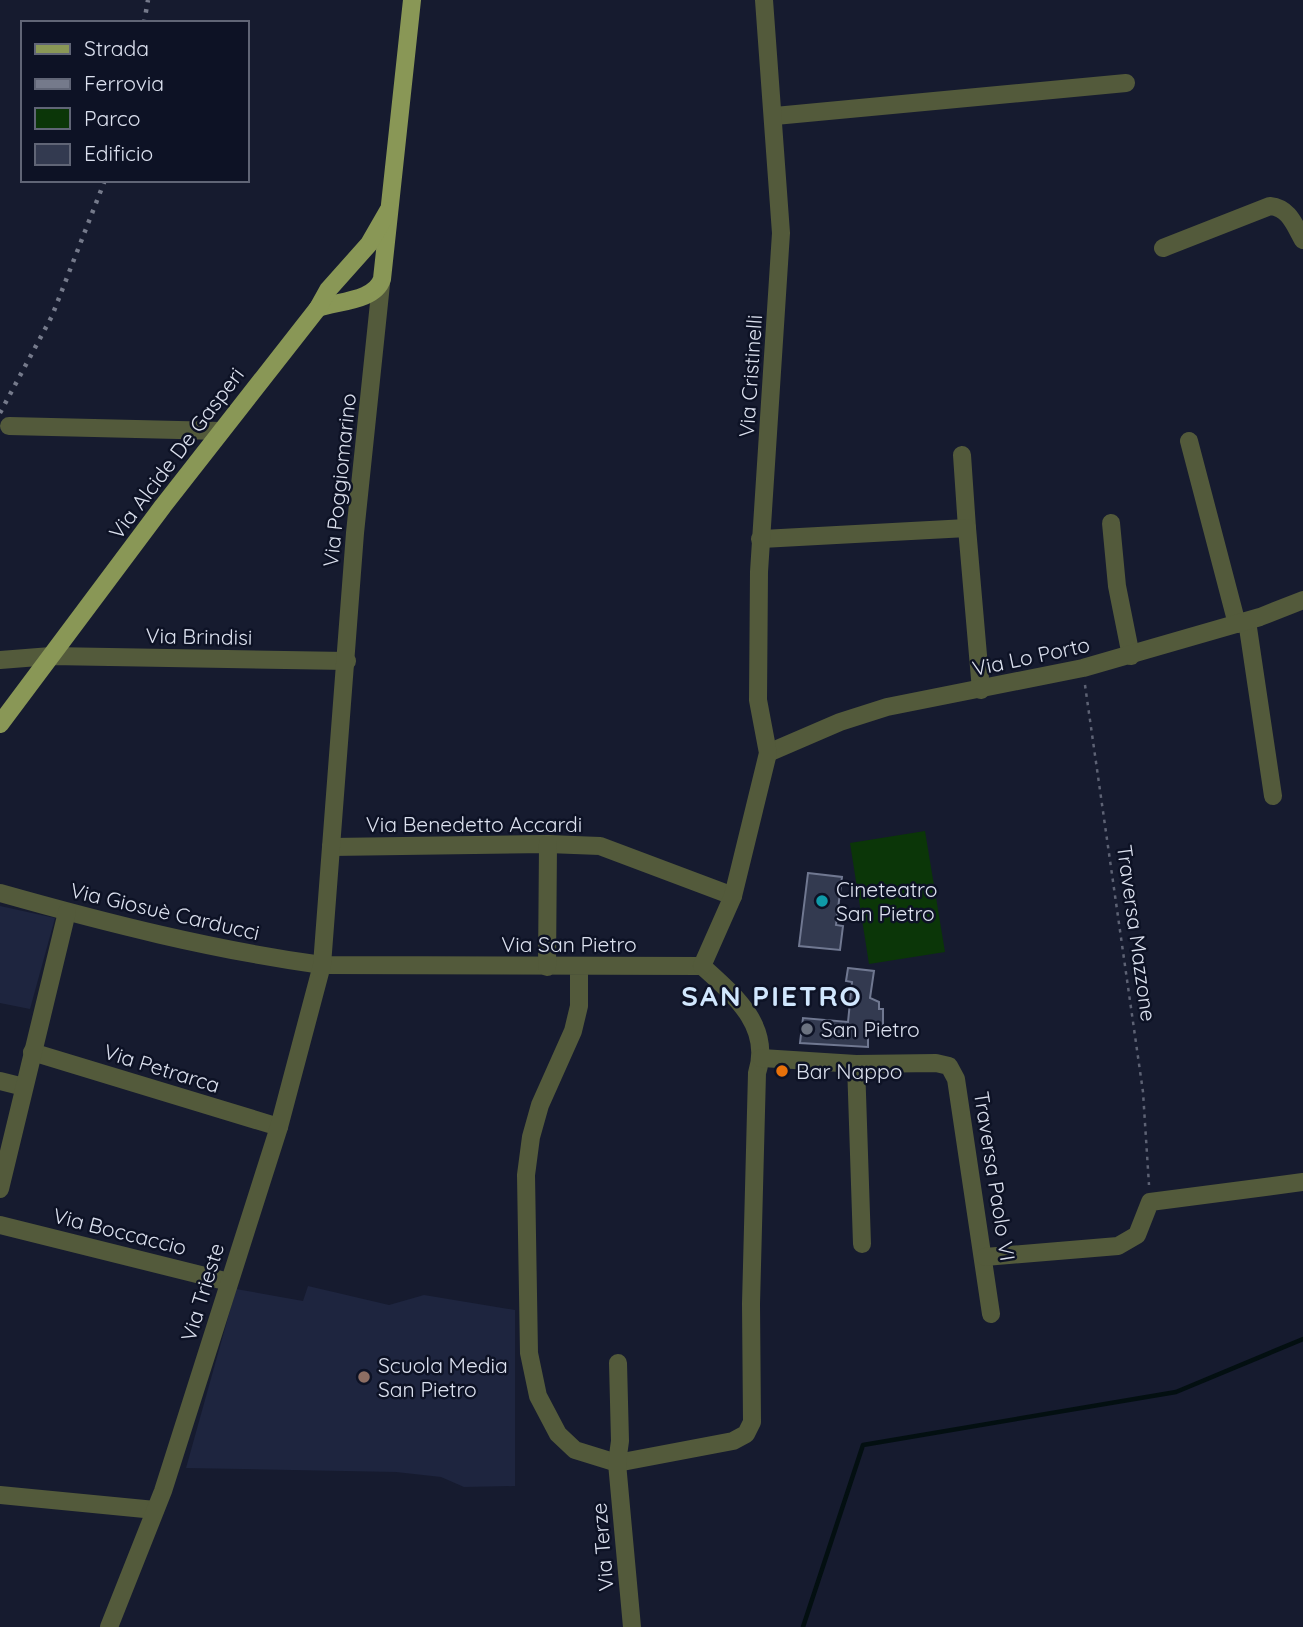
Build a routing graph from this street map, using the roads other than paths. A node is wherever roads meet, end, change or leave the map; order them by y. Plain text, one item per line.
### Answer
1 (412, 0) edge
2 (764, 0) edge
3 (1126, 83) dead end
4 (775, 116) junction
5 (388, 211) junction
6 (1303, 240) edge
7 (1164, 248) dead end
8 (353, 264) junction
9 (382, 278) junction
10 (363, 296) junction
11 (318, 308) junction
12 (9, 426) dead end
13 (220, 432) junction
14 (1189, 441) dead end
15 (962, 455) dead end
16 (1111, 523) dead end
17 (967, 528) junction
18 (760, 538) junction
19 (1303, 600) edge
20 (1242, 623) junction
21 (51, 656) junction
22 (1131, 656) junction
23 (0, 660) edge
24 (347, 661) junction
25 (981, 690) junction
26 (0, 724) edge
27 (768, 753) junction
28 (1273, 796) dead end
29 (548, 844) junction
30 (331, 847) junction
31 (0, 892) edge
32 (733, 896) junction
33 (67, 912) junction
34 (322, 965) junction
35 (579, 966) junction
36 (702, 966) junction
37 (547, 967) junction
38 (32, 1052) junction
39 (761, 1058) junction
40 (856, 1064) junction
41 (0, 1082) edge
42 (24, 1087) junction
43 (279, 1127) junction
44 (1303, 1182) edge
45 (0, 1189) edge
46 (0, 1225) edge
47 (862, 1244) dead end
48 (985, 1257) junction
49 (229, 1282) junction
50 (991, 1314) dead end
51 (618, 1363) dead end
52 (617, 1463) junction
53 (0, 1495) edge
54 (155, 1510) junction
55 (109, 1627) edge
56 (632, 1627) edge

1 - 5 main road, Via Poggiomarino
2 - 4 street, Via Cristinelli
3 - 4 street
4 - 18 street, Via Cristinelli
5 - 8 main road, Via Alcide De Gasperi
5 - 9 main road, Via Poggiomarino
6 - 7 street
8 - 9 main road
8 - 10 main road
8 - 11 main road, Via Alcide De Gasperi
9 - 10 main road
9 - 24 street, Via Poggiomarino
10 - 11 main road
11 - 13 main road, Via Alcide De Gasperi
12 - 13 street
13 - 21 main road, Via Alcide De Gasperi
14 - 20 street
15 - 17 street
16 - 22 street
17 - 18 street
17 - 25 street
18 - 27 street, Via Cristinelli
19 - 20 street, Via Lo Porto
20 - 22 street, Via Lo Porto
20 - 28 street
21 - 23 street, Via Brindisi
21 - 24 street, Via Brindisi
21 - 26 main road, Via Alcide De Gasperi
22 - 25 street, Via Lo Porto
24 - 30 street, Via Poggiomarino
25 - 27 street, Via Lo Porto
27 - 32 street
29 - 30 street, Via Benedetto Accardi
29 - 32 street, Via Benedetto Accardi
29 - 37 street
30 - 34 street, Via Poggiomarino
31 - 33 street, Via Giosuè Carducci
32 - 36 street
33 - 34 street, Via Giosuè Carducci
33 - 38 street
34 - 37 street, Via San Pietro
34 - 43 street, Via Trieste
35 - 36 street, Via San Pietro
35 - 37 street, Via San Pietro
35 - 52 street
36 - 39 street
38 - 42 street
38 - 43 street, Via Petrarca
39 - 40 street, Traversa Paolo VI
39 - 52 street
40 - 47 street
40 - 48 street, Traversa Paolo VI
41 - 42 street
42 - 45 street
43 - 49 street, Via Trieste
44 - 48 street
46 - 49 street, Via Boccaccio
48 - 50 street, Traversa Paolo VI
49 - 54 street, Via Trieste
51 - 52 street, Via Terze
52 - 56 street, Via Terze
53 - 54 street
54 - 55 street, Via Trieste

